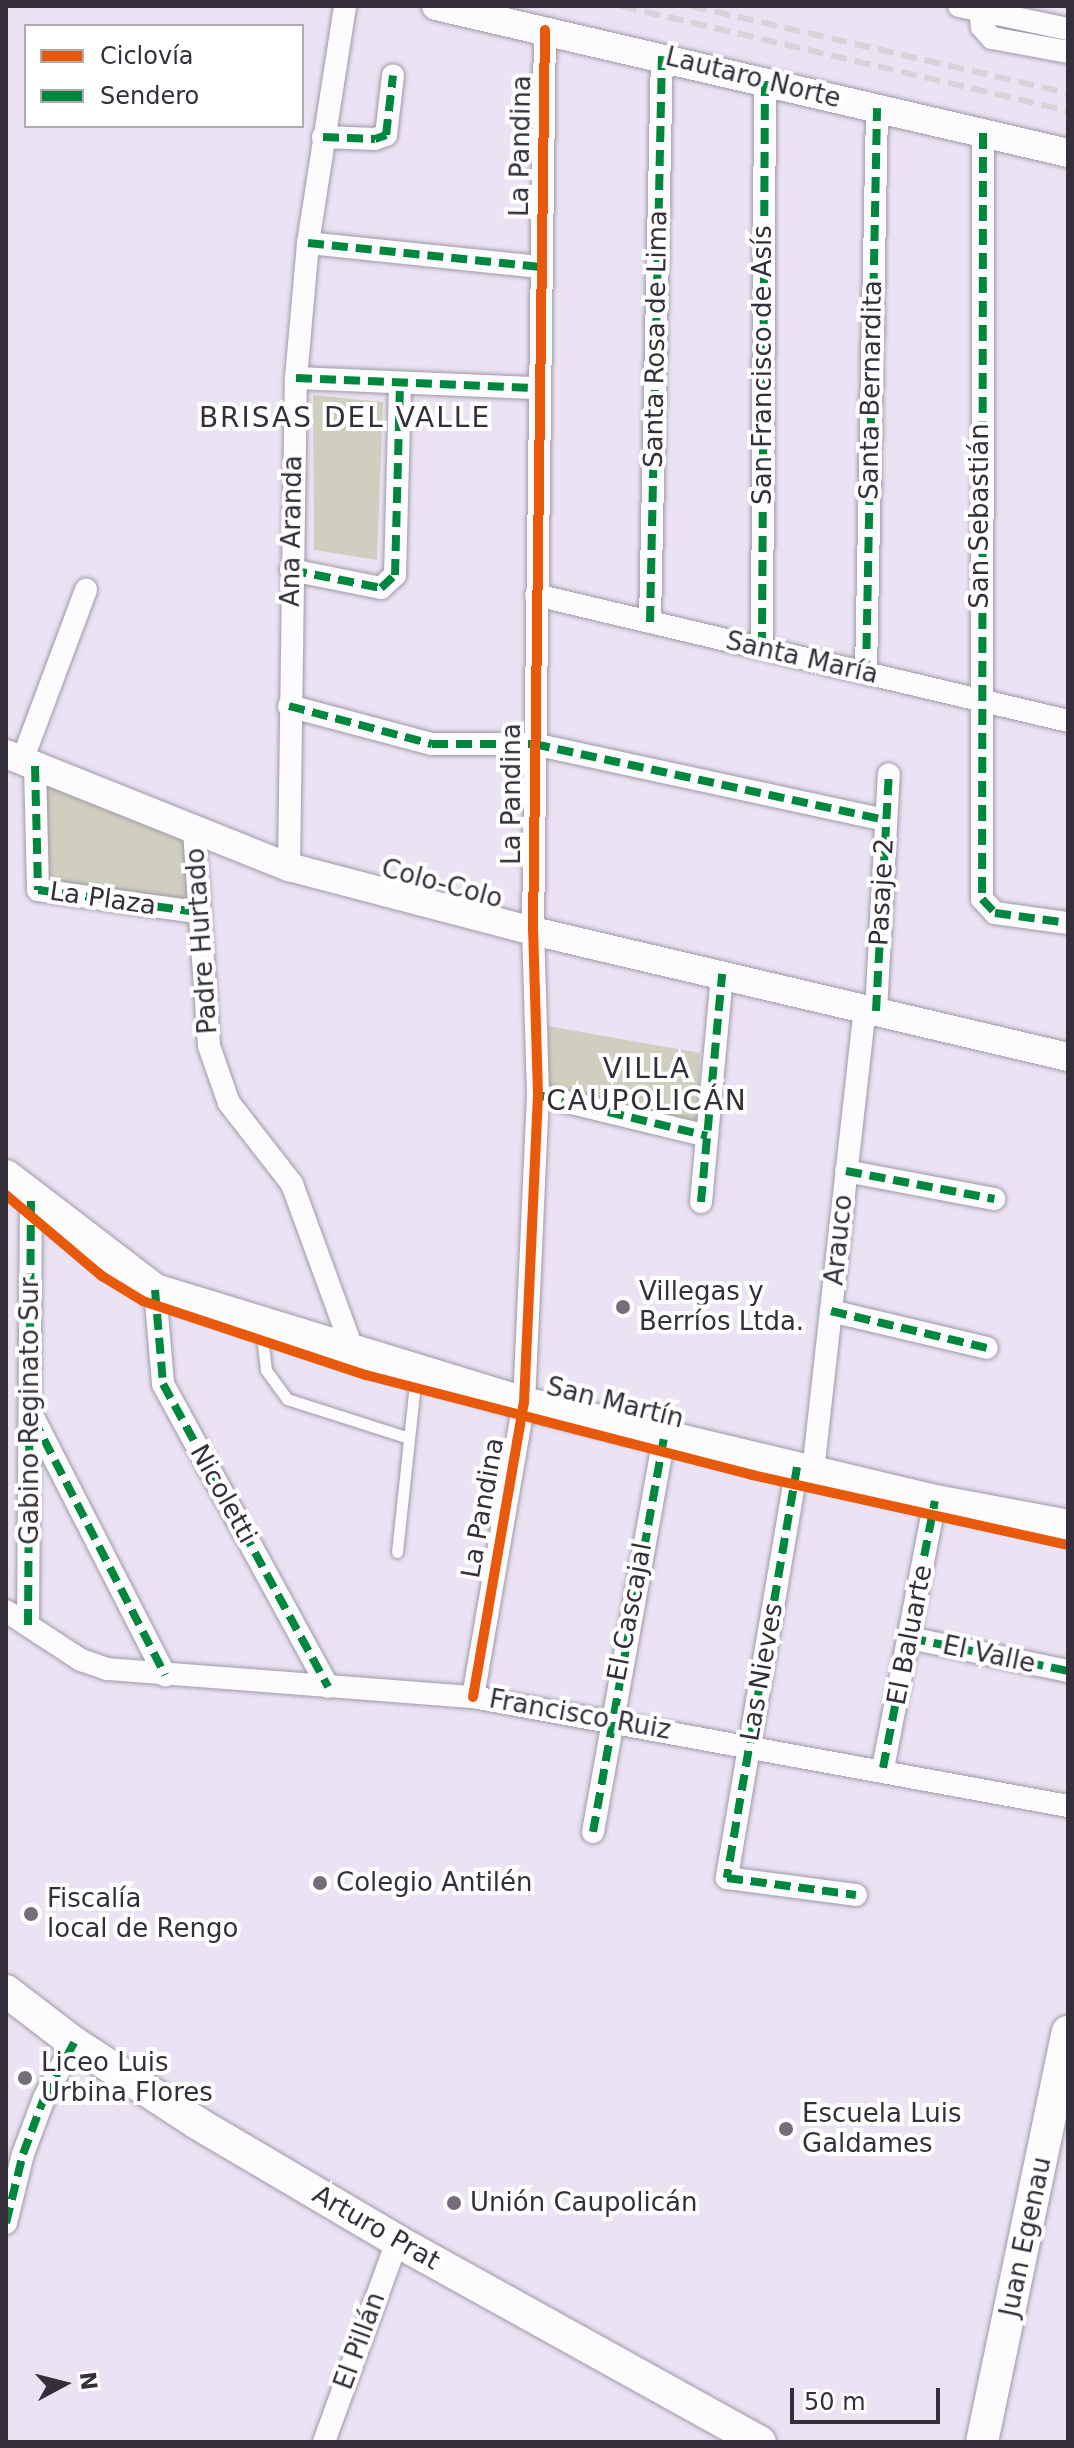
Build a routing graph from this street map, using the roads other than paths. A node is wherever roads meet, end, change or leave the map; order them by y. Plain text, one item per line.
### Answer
1 (345, 6) edge
2 (436, 6) edge
3 (973, 8) edge
4 (1068, 29) edge
5 (545, 30) junction
6 (1068, 52) edge
7 (662, 56) junction
8 (393, 75) dead end
9 (765, 81) junction
10 (877, 108) junction
11 (983, 133) junction
12 (323, 137) junction
13 (1068, 153) edge
14 (308, 243) junction
15 (541, 267) junction
16 (296, 378) junction
17 (400, 385) junction
18 (539, 388) junction
19 (291, 570) junction
20 (86, 590) dead end
21 (536, 595) junction
22 (650, 622) junction
23 (762, 648) junction
24 (866, 673) junction
25 (979, 699) junction
26 (289, 706) junction
27 (1068, 721) edge
28 (534, 744) junction
29 (21, 760) edge
30 (889, 774) dead end
31 (886, 820) junction
32 (194, 831) junction
33 (289, 867) junction
34 (196, 912) junction
35 (1068, 923) edge
36 (533, 931) junction
37 (722, 974) junction
38 (870, 1009) junction
39 (1068, 1057) edge
40 (538, 1095) junction
41 (707, 1136) junction
42 (846, 1171) junction
43 (6, 1176) edge
44 (31, 1197) junction
45 (994, 1199) dead end
46 (701, 1202) dead end
47 (155, 1290) junction
48 (831, 1311) junction
49 (260, 1322) junction
50 (987, 1348) dead end
51 (353, 1351) junction
52 (417, 1370) junction
53 (524, 1403) junction
54 (31, 1415) junction
55 (409, 1438) junction
56 (664, 1439) junction
57 (805, 1469) junction
58 (935, 1501) junction
59 (1068, 1526) edge
60 (397, 1552) dead end
61 (6, 1611) edge
62 (28, 1625) junction
63 (910, 1638) junction
64 (1068, 1671) edge
65 (165, 1675) junction
66 (328, 1687) junction
67 (473, 1697) junction
68 (610, 1719) junction
69 (750, 1745) junction
70 (883, 1768) junction
71 (1068, 1806) edge
72 (593, 1832) dead end
73 (856, 1895) dead end
74 (6, 1991) edge
75 (1068, 2032) edge
76 (74, 2043) junction
77 (6, 2223) edge
78 (397, 2241) junction
79 (324, 2442) edge
80 (760, 2442) edge
81 (982, 2442) edge

1 - 12 street, Ana Aranda
2 - 5 street, Lautaro Norte
3 - 4 street
3 - 6 street
5 - 7 street, Lautaro Norte
5 - 15 street, La Pandina
7 - 9 street, Lautaro Norte
7 - 22 street, Santa Rosa de Lima
8 - 12 street
9 - 10 street, Lautaro Norte
9 - 23 street, San Francisco de Asís
10 - 11 street, Lautaro Norte
10 - 24 street, Santa Bernardita
11 - 13 street, Lautaro Norte
11 - 25 street, San Sebastián
12 - 14 street, Ana Aranda
14 - 15 street
14 - 16 street, Ana Aranda
15 - 18 street, La Pandina
16 - 17 street
16 - 19 street, Ana Aranda
17 - 18 street
17 - 19 street
18 - 21 street, La Pandina
19 - 26 street, Ana Aranda
20 - 29 street, La Plaza
21 - 22 street, Santa María
21 - 28 street, La Pandina
22 - 23 street, Santa María
23 - 24 street, Santa María
24 - 25 street, Santa María
25 - 27 street, Santa María
25 - 35 street, San Sebastián
26 - 28 street
26 - 33 street, Ana Aranda
28 - 31 street
28 - 36 street, La Pandina
29 - 32 street, Colo-Colo
29 - 34 street, La Plaza
30 - 31 street, Pasaje 2
31 - 38 street, Pasaje 2
32 - 33 street, Colo-Colo
32 - 34 street, Padre Hurtado
33 - 36 street, Colo-Colo
34 - 51 street, Padre Hurtado
36 - 37 street, Colo-Colo
36 - 40 street, La Pandina
37 - 38 street, Colo-Colo
37 - 41 street
38 - 39 street, Colo-Colo
38 - 42 street, Arauco
40 - 41 street
40 - 53 street, La Pandina
41 - 46 street
42 - 45 street
42 - 48 street, Arauco
43 - 44 main road, San Martín
44 - 47 main road, San Martín
44 - 54 street, Gabino Reginato Sur
47 - 49 main road, San Martín
47 - 66 street, Nicoletti
48 - 50 street
48 - 57 street, Arauco
49 - 51 main road, San Martín
49 - 55 lane
51 - 52 main road, San Martín
52 - 53 main road, San Martín
52 - 55 lane
53 - 56 main road, San Martín
53 - 67 street, La Pandina
54 - 62 street, Gabino Reginato Sur
54 - 65 street
55 - 60 lane
56 - 57 main road, San Martín
56 - 68 street, El Cascajal
57 - 58 main road, San Martín
57 - 69 street, Las Nieves
58 - 59 main road, San Martín
58 - 63 street, El Baluarte
61 - 62 street, Francisco Ruiz
62 - 65 street, Francisco Ruiz
63 - 64 street, El Valle
63 - 70 street, El Baluarte
65 - 66 street, Francisco Ruiz
66 - 67 street, Francisco Ruiz
67 - 68 street, Francisco Ruiz
68 - 69 street, Francisco Ruiz
68 - 72 street, El Cascajal
69 - 70 street, Francisco Ruiz
69 - 73 street, Las Nieves
70 - 71 street, Francisco Ruiz
74 - 76 main road, Arturo Prat
75 - 81 main road, Juan Egenau
76 - 77 street
76 - 78 main road, Arturo Prat
78 - 79 street, El Pillán
78 - 80 main road, Arturo Prat

